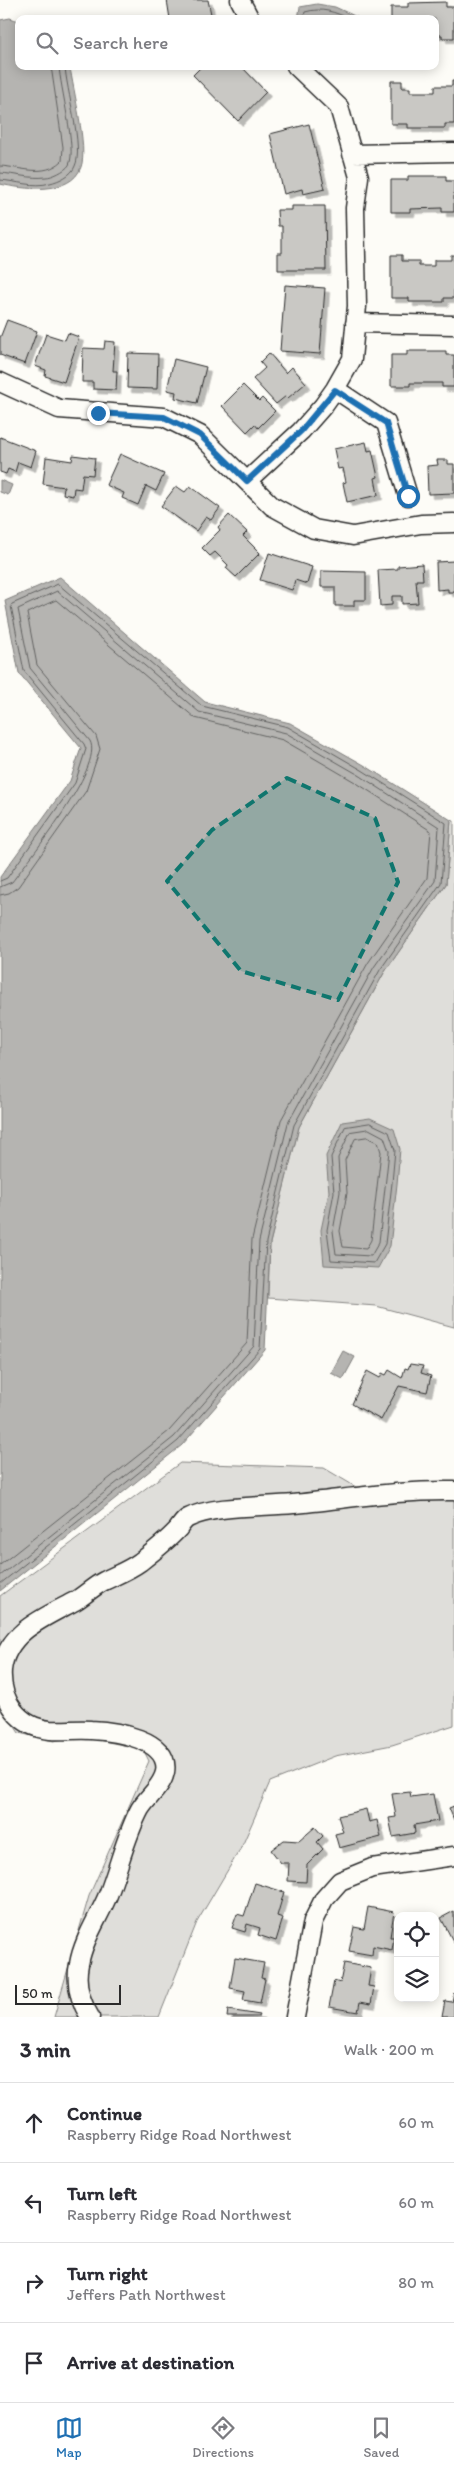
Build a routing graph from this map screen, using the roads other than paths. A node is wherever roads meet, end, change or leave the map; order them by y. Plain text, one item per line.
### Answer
1 (240, 0) edge
2 (248, 15) edge
3 (300, 70) edge
4 (454, 152) edge
5 (352, 154) junction
6 (355, 323) junction
7 (454, 325) edge
8 (0, 382) edge
9 (335, 390) junction
10 (247, 481) junction
11 (408, 496) dead end
12 (454, 523) edge
13 (454, 1491) edge
14 (454, 1856) edge
15 (90, 2017) edge
16 (295, 2017) edge

1 - 2 street
3 - 5 street
4 - 5 street
5 - 6 street
6 - 7 street
6 - 9 street
8 - 10 street
9 - 10 street
9 - 11 street
10 - 12 street
13 - 15 street
14 - 16 street

